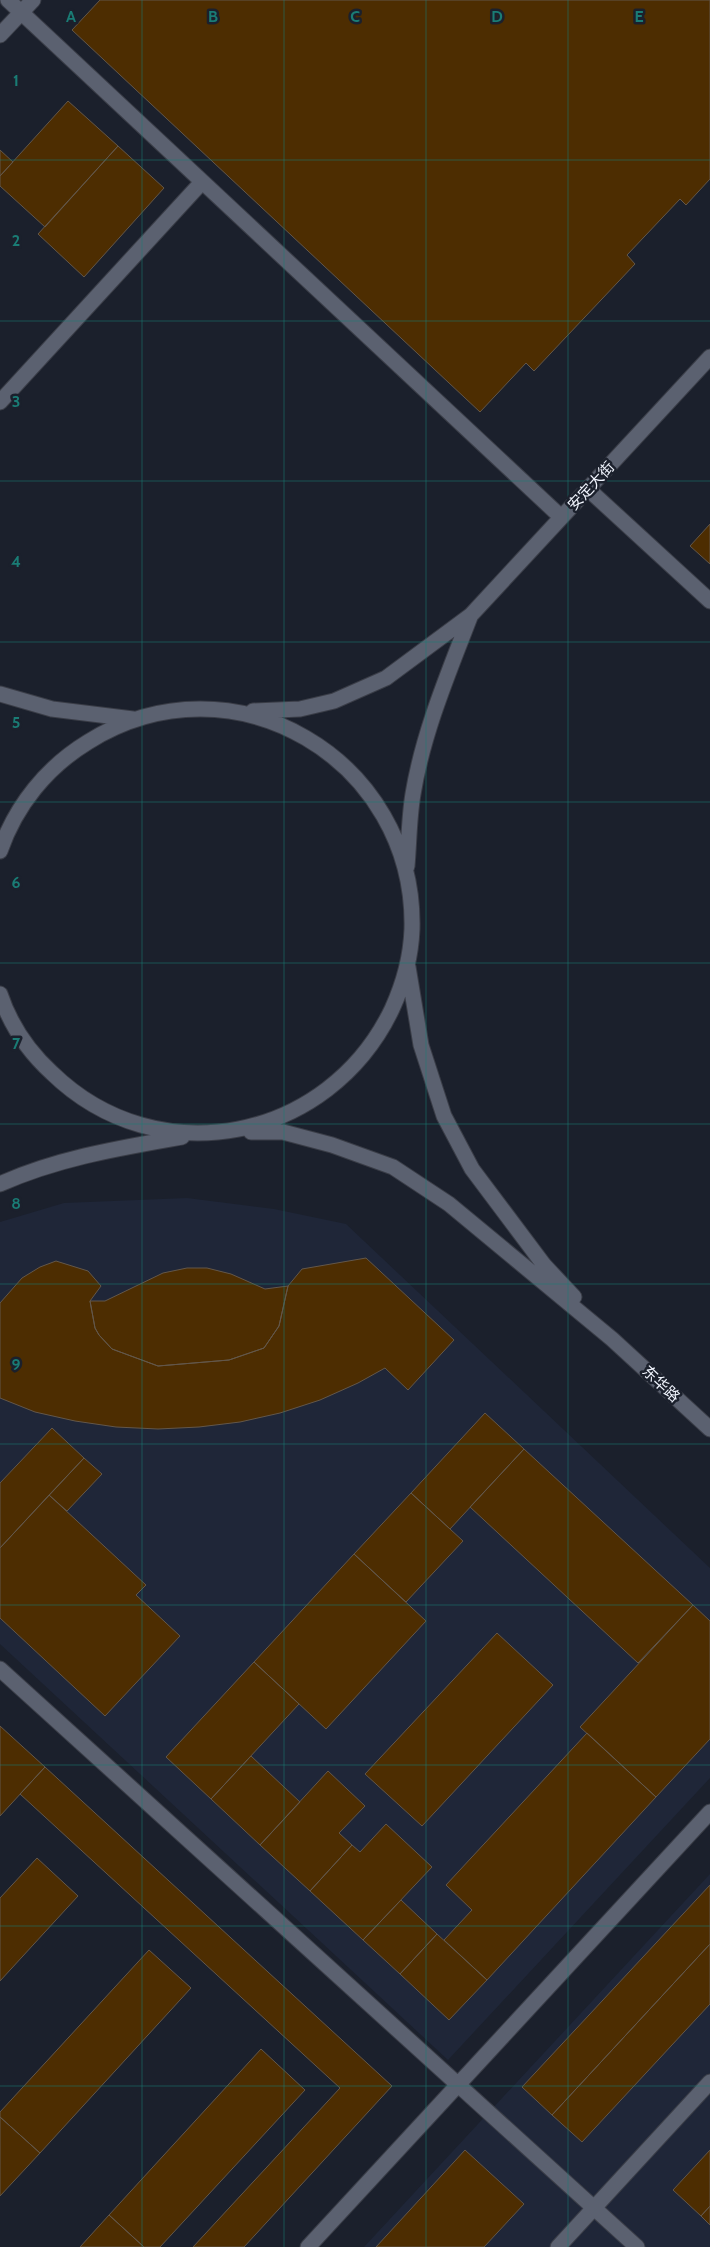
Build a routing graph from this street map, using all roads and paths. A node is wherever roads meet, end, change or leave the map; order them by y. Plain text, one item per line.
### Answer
1 (8, 0) edge
2 (33, 0) edge
3 (21, 12) junction
4 (0, 35) edge
5 (202, 182) junction
6 (710, 357) edge
7 (0, 402) edge
8 (588, 489) junction
9 (561, 517) junction
10 (710, 601) edge
11 (471, 615) junction
12 (0, 694) edge
13 (239, 712) junction
14 (135, 719) junction
15 (0, 851) edge
16 (407, 875) junction
17 (407, 964) junction
18 (0, 994) edge
19 (232, 1131) junction
20 (202, 1134) junction
21 (0, 1184) edge
22 (612, 1339) junction
23 (710, 1429) edge
24 (0, 1669) edge
25 (710, 1812) edge
26 (710, 2082) edge
27 (458, 2084) junction
28 (594, 2208) junction
29 (308, 2247) edge
30 (558, 2247) edge
31 (637, 2247) edge

1 - 3 street
2 - 3 street
3 - 4 street
3 - 5 street
5 - 7 street
5 - 9 street
6 - 8 street, 安定大街
8 - 9 street, 安定大街
8 - 10 street
9 - 11 street, 安定大街
11 - 13 street
11 - 16 street
12 - 14 street
13 - 14 street
13 - 16 street
14 - 15 street
16 - 17 street
17 - 19 street
17 - 22 street
18 - 20 street
19 - 20 street
19 - 22 street
20 - 21 street
22 - 23 street, 东华路
24 - 27 street
25 - 27 street
26 - 28 street
27 - 28 street
27 - 29 street
28 - 30 street
28 - 31 street

